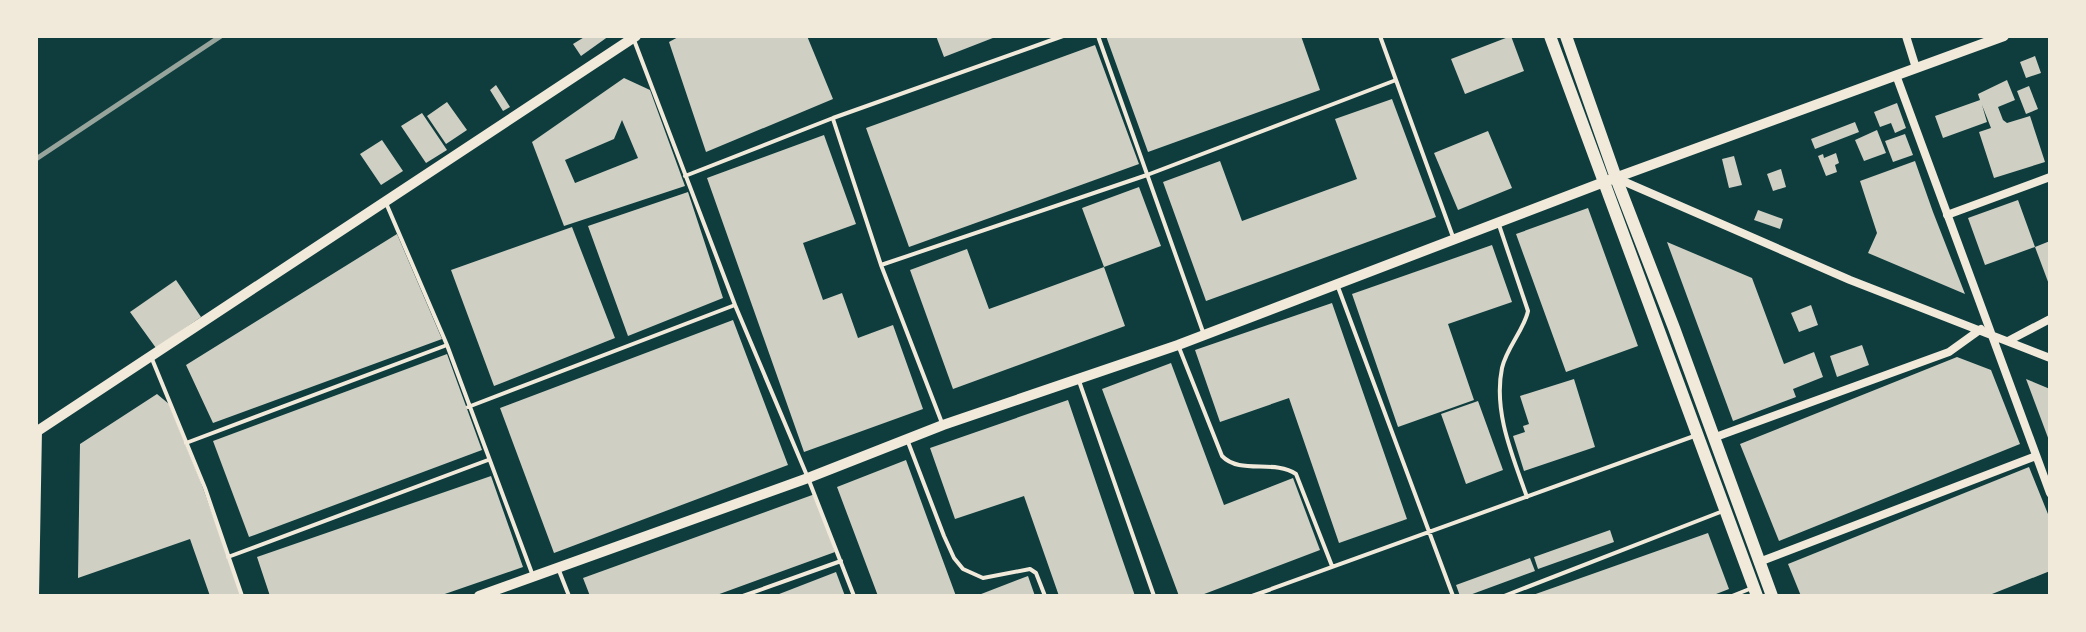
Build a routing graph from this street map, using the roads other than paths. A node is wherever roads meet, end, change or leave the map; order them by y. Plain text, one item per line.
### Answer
1 (1063, 36) edge
2 (1098, 36) edge
3 (1380, 36) edge
4 (1550, 36) edge
5 (1566, 36) edge
6 (1906, 36) edge
7 (2004, 36) edge
8 (634, 37) edge
9 (1916, 68) junction
10 (1896, 75) junction
11 (1396, 80) junction
12 (833, 118) junction
13 (1147, 175) junction
14 (685, 176) junction
15 (2050, 177) edge
16 (1610, 180) junction
17 (386, 203) junction
18 (1947, 215) junction
19 (1498, 222) junction
20 (1454, 239) junction
21 (881, 265) junction
22 (1337, 283) junction
23 (735, 305) junction
24 (2050, 319) edge
25 (1981, 329) junction
26 (1204, 335) junction
27 (1993, 335) junction
28 (2008, 341) junction
29 (447, 345) junction
30 (1178, 345) junction
31 (151, 356) junction
32 (2050, 358) edge
33 (1078, 379) junction
34 (468, 407) junction
35 (943, 425) junction
36 (38, 431) edge
37 (1707, 435) junction
38 (908, 441) junction
39 (186, 443) junction
40 (2036, 456) junction
41 (489, 460) junction
42 (808, 478) junction
43 (2050, 493) edge
44 (1527, 497) junction
45 (1725, 510) junction
46 (1430, 533) junction
47 (228, 557) junction
48 (841, 561) junction
49 (1759, 562) junction
50 (1332, 566) junction
51 (558, 568) junction
52 (533, 576) junction
53 (1756, 592) edge
54 (37, 596) edge
55 (242, 596) edge
56 (479, 596) edge
57 (569, 596) edge
58 (743, 596) edge
59 (854, 596) edge
60 (1045, 596) edge
61 (1154, 596) edge
62 (1252, 596) edge
63 (1453, 596) edge
64 (1504, 596) edge
65 (1732, 596) edge
66 (1772, 596) edge

1 - 12 lane
2 - 13 lane
3 - 11 lane
4 - 16 main road
5 - 16 main road
6 - 9 street
7 - 9 street
8 - 14 lane
8 - 17 street
9 - 10 street
10 - 16 street
10 - 18 street
11 - 13 lane
11 - 20 lane
12 - 14 lane
12 - 21 lane
13 - 21 lane
13 - 26 lane
14 - 23 lane
15 - 18 street
16 - 19 street
16 - 25 street
16 - 37 main road
17 - 29 lane
17 - 31 street
18 - 27 street
19 - 20 street
19 - 44 lane
20 - 22 street
21 - 35 lane
22 - 26 street
22 - 46 lane
23 - 34 lane
23 - 42 lane
24 - 28 street
25 - 27 street
25 - 37 street
26 - 30 street
27 - 28 street
27 - 40 street
28 - 32 street
29 - 34 lane
29 - 39 lane
30 - 33 street
30 - 50 lane
31 - 36 street
31 - 39 lane
33 - 35 street
33 - 61 lane
34 - 41 lane
35 - 38 street
36 - 54 lane
37 - 44 lane
37 - 45 main road
37 - 49 main road
38 - 42 street
38 - 60 lane
39 - 47 lane
40 - 43 street
40 - 49 street
41 - 47 lane
41 - 52 lane
42 - 48 lane
42 - 51 street
44 - 46 lane
45 - 53 main road
45 - 64 lane
46 - 50 lane
46 - 63 lane
47 - 55 lane
48 - 58 lane
48 - 59 lane
49 - 66 main road
50 - 62 lane
51 - 52 street
51 - 57 lane
52 - 56 street
53 - 65 lane

